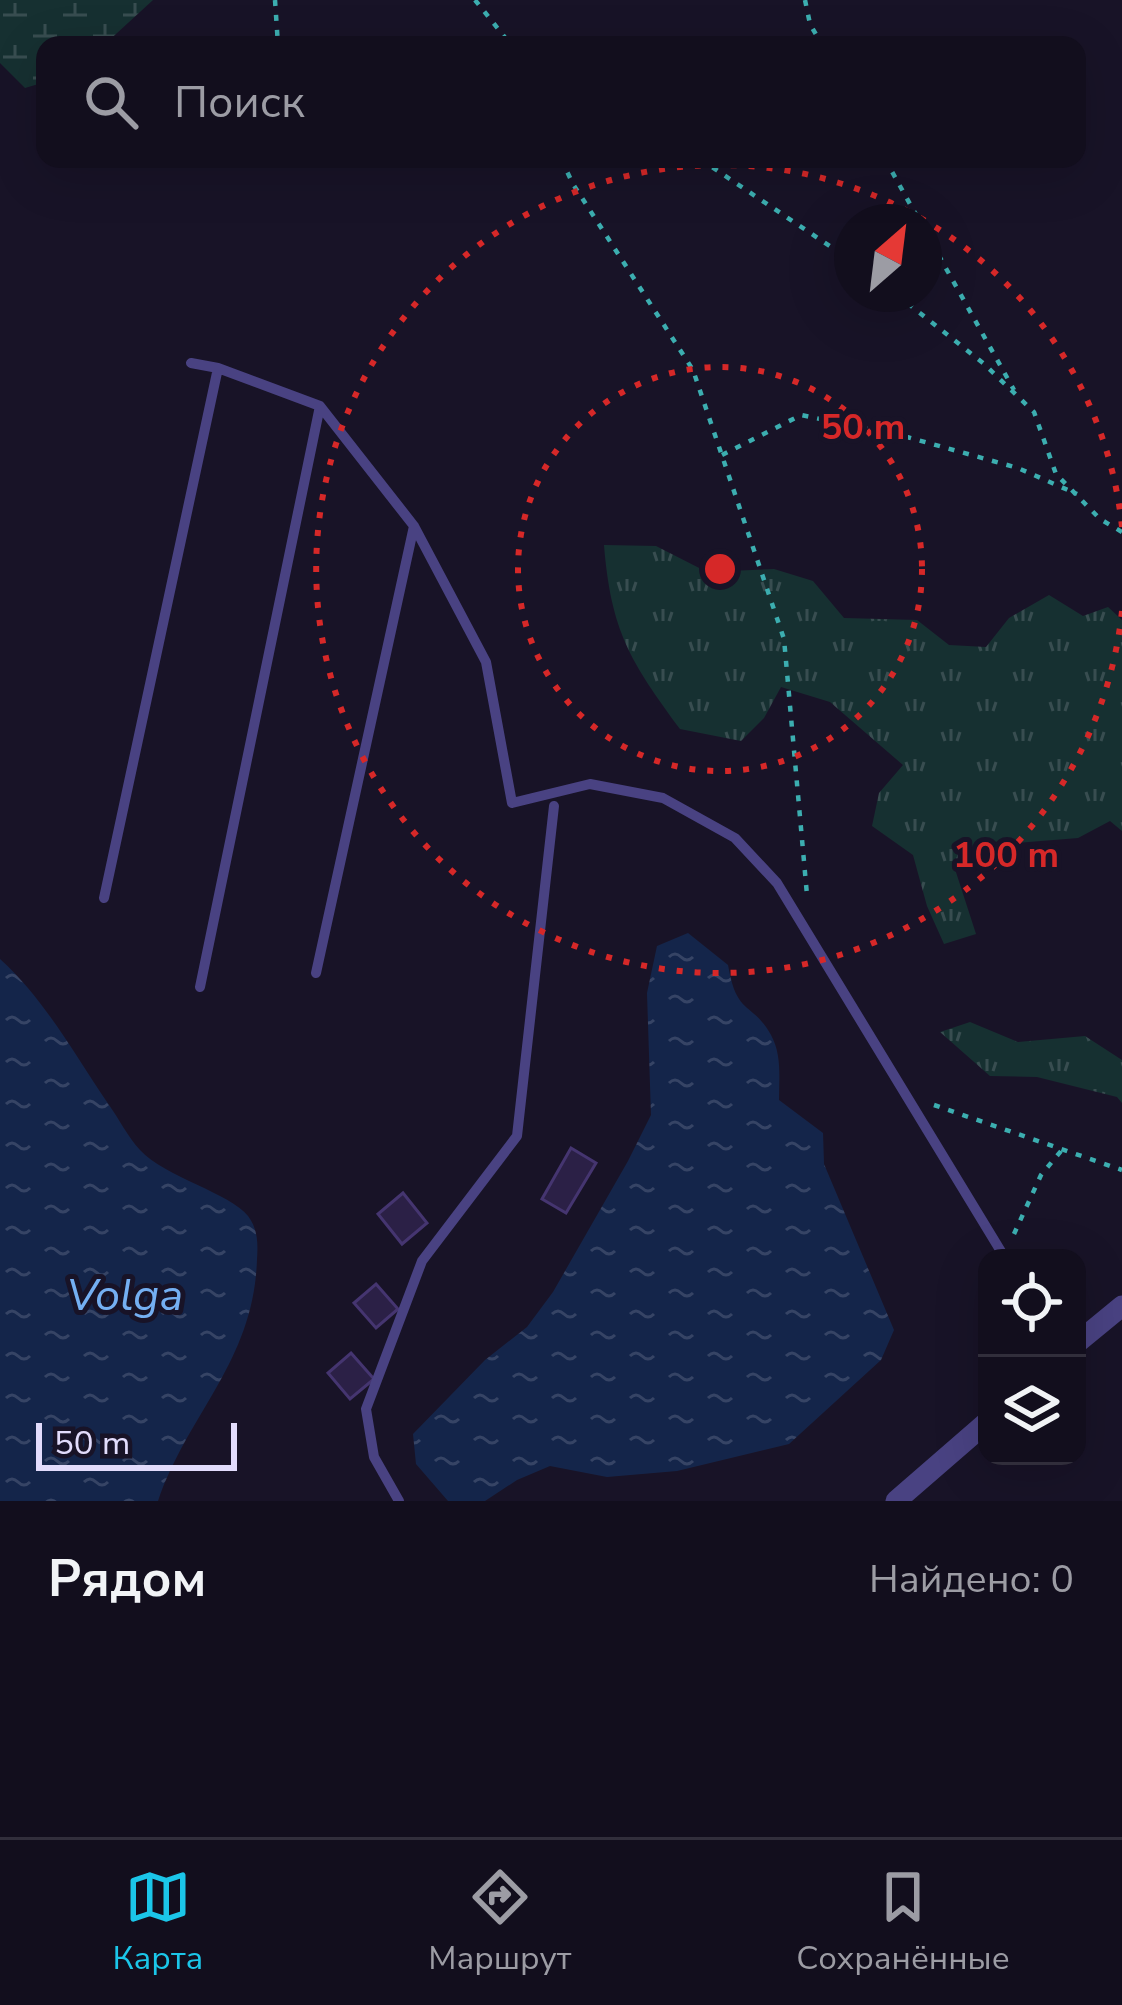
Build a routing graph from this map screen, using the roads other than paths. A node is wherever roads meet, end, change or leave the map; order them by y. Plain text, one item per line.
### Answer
1 (191, 363) dead end
2 (218, 368) junction
3 (320, 406) junction
4 (414, 526) junction
5 (554, 806) dead end
6 (104, 898) dead end
7 (316, 973) dead end
8 (200, 987) dead end
9 (1000, 1249) edge
10 (1122, 1306) edge
11 (1086, 1336) edge
12 (978, 1430) edge
13 (399, 1501) edge
14 (896, 1501) edge

1 - 2 lane
2 - 3 lane
2 - 6 lane
3 - 4 lane
3 - 8 lane
4 - 7 lane
4 - 9 lane
5 - 13 lane
10 - 11 street
12 - 14 street

